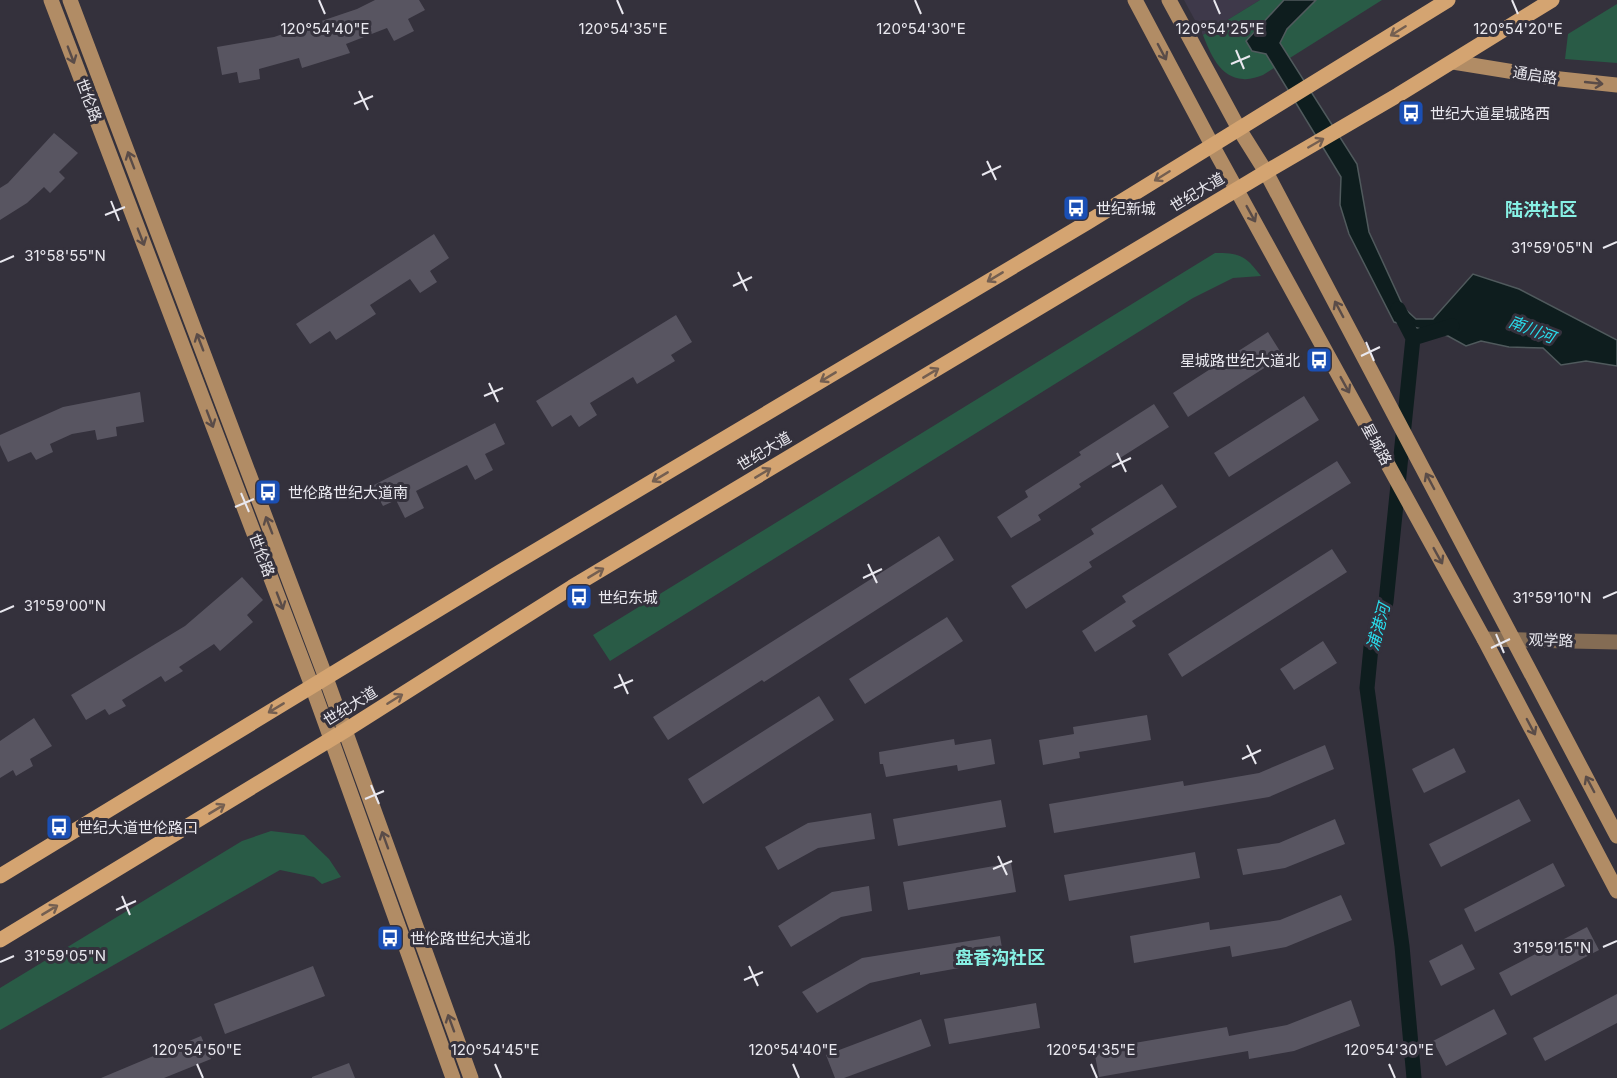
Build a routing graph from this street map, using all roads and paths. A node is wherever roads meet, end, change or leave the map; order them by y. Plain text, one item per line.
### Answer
1 (51, 0) edge
2 (70, 0) edge
3 (1135, 0) edge
4 (1168, 0) edge
5 (1448, 0) edge
6 (1552, 0) edge
7 (1453, 62) junction
8 (1617, 85) edge
9 (1239, 129) junction
10 (1212, 145) junction
11 (1266, 172) junction
12 (1237, 189) junction
13 (1484, 639) junction
14 (1514, 639) junction
15 (1617, 642) edge
16 (326, 678) junction
17 (312, 686) junction
18 (346, 730) junction
19 (331, 739) junction
20 (1617, 836) edge
21 (0, 876) edge
22 (1617, 891) edge
23 (0, 940) edge
24 (453, 1078) edge
25 (471, 1078) edge

1 -> 17 main road, 世伦路
16 -> 2 main road, 世伦路
3 -> 10 main road, 星城路
4 - 9 main road, 星城路
5 -> 9 main road, 世纪大道
6 - 7 main road, 世纪大道
7 -> 8 main road, 通启路
11 -> 7 main road, 世纪大道
9 - 10 main road, 世纪大道
9 - 11 main road, 星城路
10 - 12 main road, 星城路
10 -> 16 main road, 世纪大道
11 - 12 main road, 世纪大道
14 -> 11 main road, 星城路
12 -> 13 main road, 星城路
18 -> 12 main road, 世纪大道
13 - 14 street, 观学路
13 -> 22 main road, 星城路
14 - 15 street, 观学路
20 -> 14 main road, 星城路
16 - 17 main road, 世纪大道
16 - 18 main road, 世伦路
17 - 19 main road, 世伦路
17 -> 21 main road, 世纪大道
18 - 19 main road, 世纪大道
25 -> 18 main road, 世伦路
23 -> 19 main road, 世纪大道
19 - 24 main road, 世伦路

